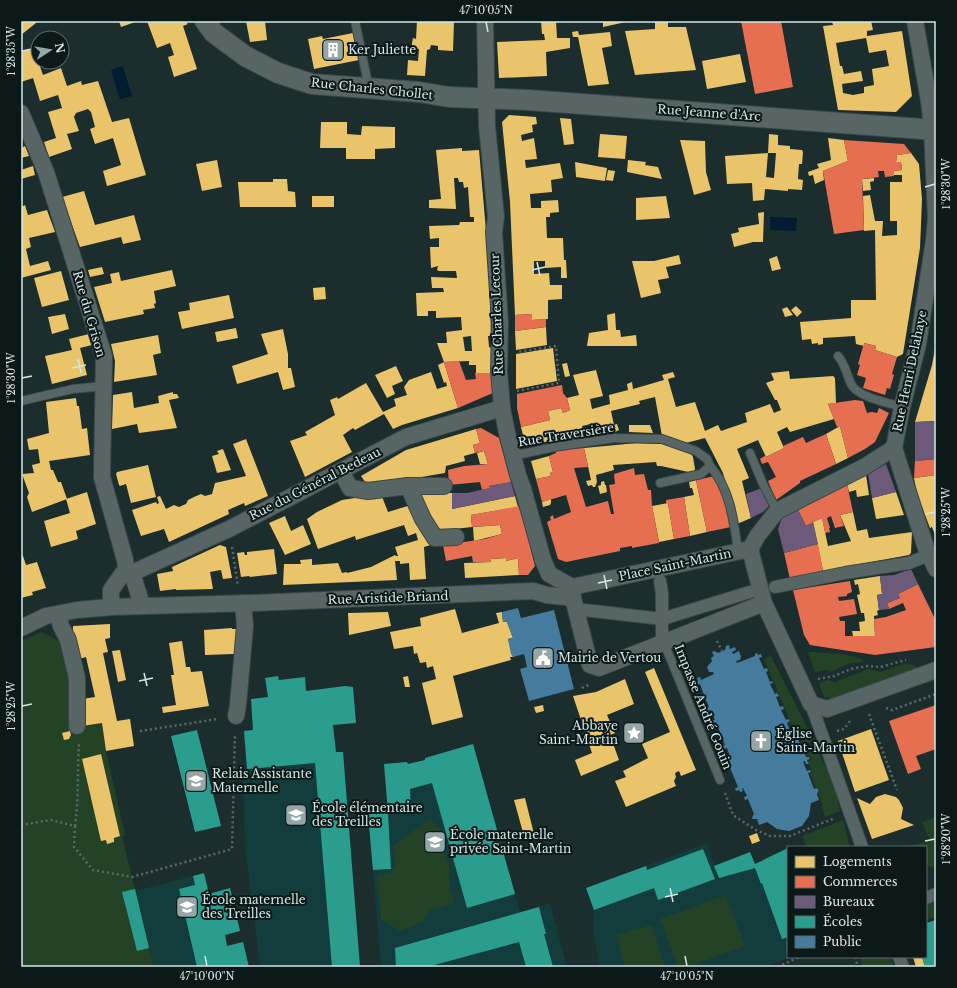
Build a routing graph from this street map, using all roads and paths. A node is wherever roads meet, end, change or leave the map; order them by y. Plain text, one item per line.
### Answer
1 (204, 21) edge
2 (355, 21) edge
3 (485, 21) edge
4 (915, 21) edge
5 (369, 88) junction
6 (486, 99) junction
7 (21, 113) edge
8 (934, 129) edge
9 (513, 353) dead end
10 (838, 356) dead end
11 (104, 386) junction
12 (514, 391) dead end
13 (21, 402) edge
14 (902, 407) junction
15 (502, 408) junction
16 (894, 448) junction
17 (750, 453) dead end
18 (513, 456) junction
19 (710, 466) junction
20 (341, 471) junction
21 (660, 484) dead end
22 (408, 486) junction
23 (444, 486) dead end
24 (777, 511) junction
25 (456, 537) dead end
26 (231, 545) dead end
27 (744, 550) junction
28 (924, 557) dead end
29 (936, 569) edge
30 (129, 571) junction
31 (549, 574) junction
32 (660, 581) dead end
33 (775, 587) dead end
34 (533, 591) junction
35 (573, 592) junction
36 (241, 597) junction
37 (744, 597) dead end
38 (764, 603) junction
39 (142, 606) junction
40 (111, 607) junction
41 (584, 610) dead end
42 (52, 615) junction
43 (662, 619) junction
44 (21, 628) edge
45 (663, 640) junction
46 (909, 660) dead end
47 (936, 670) edge
48 (814, 680) dead end
49 (936, 694) edge
50 (811, 704) junction
51 (884, 708) dead end
52 (862, 715) dead end
53 (236, 716) junction
54 (851, 719) dead end
55 (77, 726) joint
56 (140, 731) dead end
57 (822, 732) junction
58 (720, 780) joint
59 (897, 790) dead end
60 (850, 812) junction
61 (21, 825) edge
62 (75, 826) junction
63 (862, 846) edge
64 (797, 958) edge
65 (778, 967) edge

1 - 5 street, Rue Charles Chollet
2 - 5 lane
3 - 6 street, Rue Charles Lecour
4 - 8 street, Rue Henri Delahaye
5 - 6 street, Rue Charles Chollet
6 - 8 street, Rue Jeanne d'Arc
6 - 15 street, Rue Charles Lecour
7 - 11 street, Rue du Grison
8 - 14 street, Rue Henri Delahaye
9 - 12 path
10 - 14 lane
11 - 13 lane
11 - 30 street, Rue du Grison
14 - 16 street, Rue Henri Delahaye
15 - 18 street, Rue Charles Lecour
15 - 20 street, Rue du Général Bedeau
16 - 24 street, Rue Henri Delahaye
16 - 29 street
17 - 24 lane
18 - 19 lane, Rue Traversière
18 - 31 street, Rue Charles Lecour
19 - 21 lane
19 - 27 lane, Rue Traversière
20 - 22 street
20 - 30 street, Rue du Général Bedeau
22 - 23 street
22 - 25 street
24 - 27 street, Rue Henri Delahaye
26 - 36 path
27 - 35 street, Place Saint-Martin
27 - 38 street
28 - 33 street
30 - 39 street, Rue du Grison
30 - 40 street
31 - 34 street
31 - 35 street
32 - 43 street
34 - 35 street, Rue Aristide Briand
34 - 36 street, Rue Aristide Briand
35 - 45 street
36 - 39 street, Rue Aristide Briand
36 - 53 street
37 - 43 street
38 - 45 street
38 - 50 street
39 - 40 street, Rue Aristide Briand
40 - 42 street, Rue Aristide Briand
41 - 43 street
42 - 44 street, Rue Aristide Briand
42 - 55 street
43 - 45 street
45 - 58 lane, Impasse André Gouin
46 - 48 path
47 - 50 street
49 - 51 path
50 - 57 street
52 - 59 path
53 - 56 path
53 - 62 path
54 - 57 path
55 - 62 path
57 - 60 street
58 - 60 path
60 - 63 street
61 - 62 path
64 - 65 path

